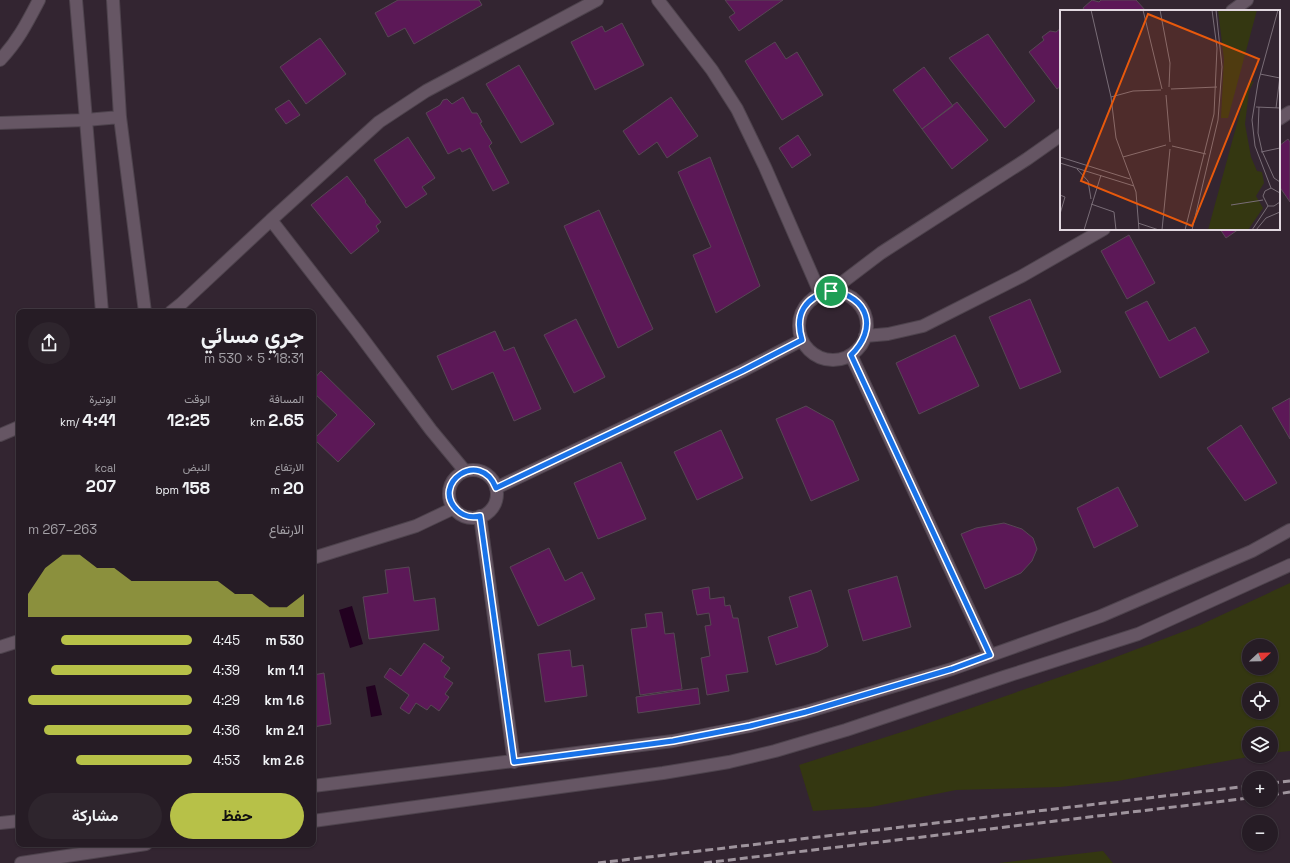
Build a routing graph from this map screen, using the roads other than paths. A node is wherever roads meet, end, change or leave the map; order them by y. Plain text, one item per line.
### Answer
1 (39, 0) edge
2 (76, 0) edge
3 (113, 0) edge
4 (597, 0) edge
5 (658, 0) edge
6 (1247, 0) edge
7 (1233, 10) edge
8 (0, 60) edge
9 (1290, 112) edge
10 (120, 117) junction
11 (1280, 118) edge
12 (86, 120) junction
13 (0, 123) edge
14 (1060, 136) edge
15 (271, 220) junction
16 (1102, 230) edge
17 (826, 292) junction
18 (102, 309) edge
19 (145, 309) edge
20 (175, 309) edge
21 (865, 336) junction
22 (802, 340) junction
23 (851, 355) junction
24 (16, 428) edge
25 (0, 435) edge
26 (465, 471) junction
27 (496, 488) junction
28 (454, 508) junction
29 (480, 516) junction
30 (1290, 530) edge
31 (316, 557) edge
32 (1290, 565) edge
33 (16, 642) edge
34 (0, 647) edge
35 (990, 655) junction
36 (514, 762) junction
37 (316, 786) edge
38 (16, 821) edge
39 (316, 821) edge
40 (0, 823) edge
41 (126, 847) edge
42 (21, 863) edge

1 - 8 street
2 - 12 street
3 - 10 street
4 - 15 street
5 - 17 street
6 - 7 street
9 - 11 street
10 - 12 street
10 - 19 street
12 - 13 street
12 - 18 street
14 - 17 street
15 - 20 street
15 - 26 street
16 - 21 street
17 - 21 street
17 - 22 street
21 - 23 street
22 - 23 street
22 - 27 street
23 - 35 street
24 - 25 street
26 - 27 street
26 - 28 street
27 - 29 street
28 - 29 street
28 - 31 street
29 - 36 street
30 - 35 street
32 - 39 street
33 - 34 street
35 - 36 street
36 - 37 street
38 - 40 street
41 - 42 street

